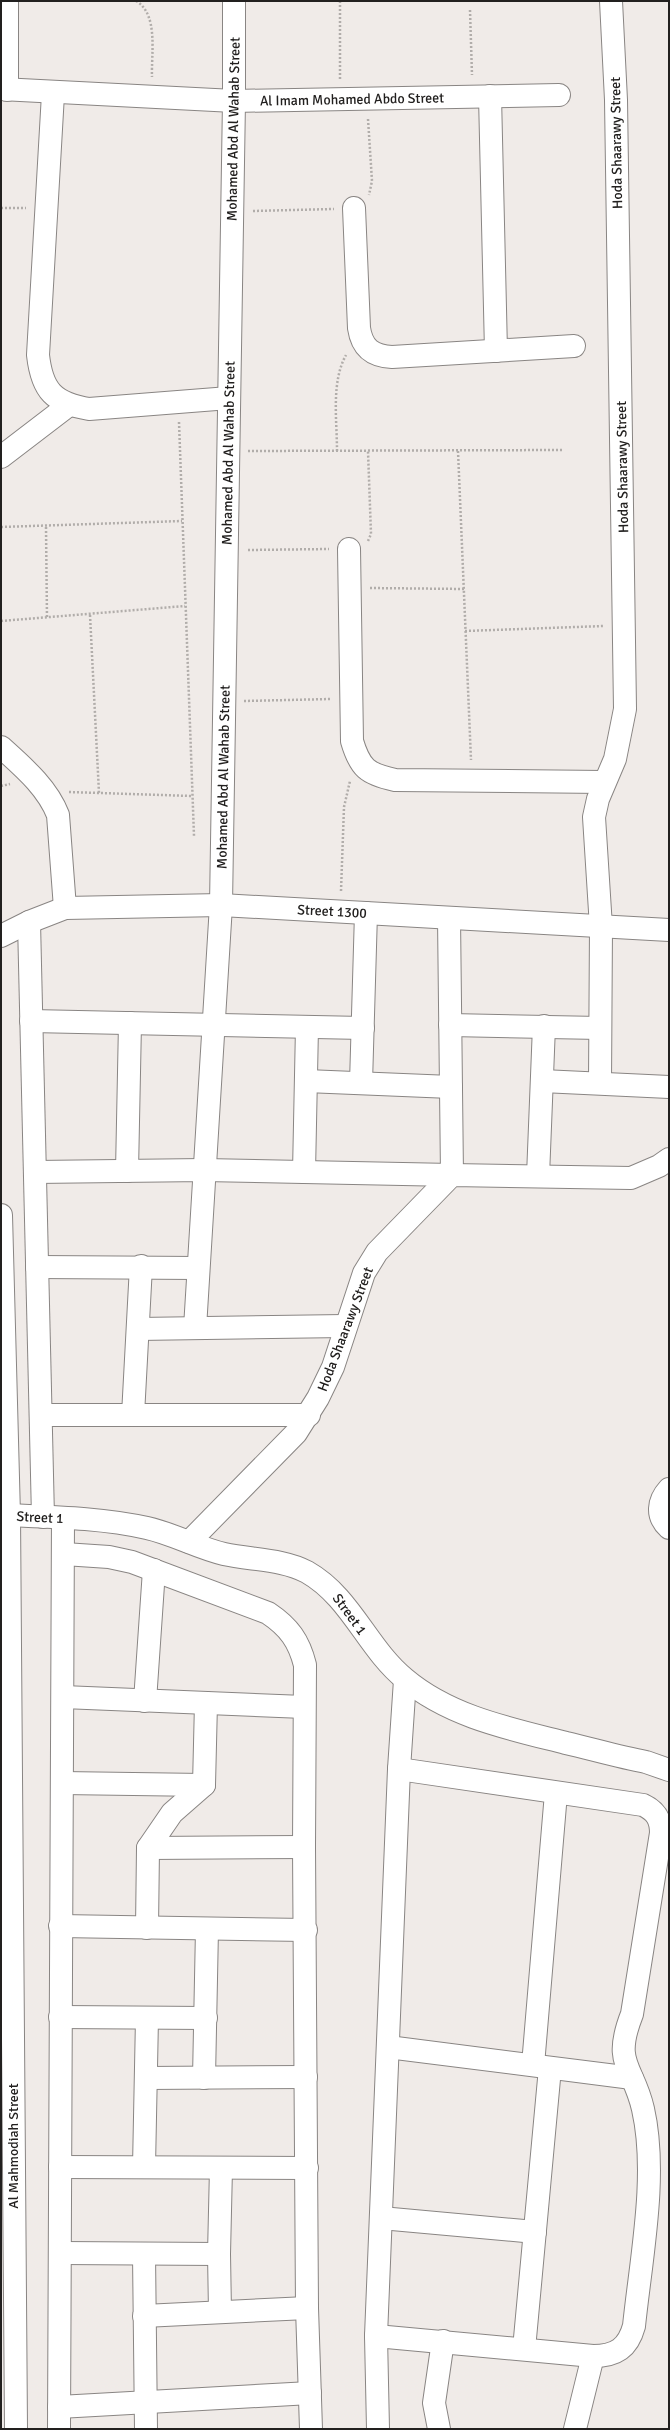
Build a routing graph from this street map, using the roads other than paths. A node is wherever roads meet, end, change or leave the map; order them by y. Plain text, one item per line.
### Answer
1 (7, 1) edge
2 (234, 1) edge
3 (611, 1) edge
4 (4, 90) edge
5 (53, 94) junction
6 (559, 95) dead end
7 (481, 96) junction
8 (234, 101) junction
9 (354, 208) road end
10 (574, 346) dead end
11 (496, 351) junction
12 (228, 398) junction
13 (69, 405) junction
14 (1, 458) edge
15 (349, 549) road end
16 (1, 747) edge
17 (604, 782) junction
18 (221, 905) junction
19 (65, 908) junction
20 (366, 913) junction
21 (449, 918) junction
22 (28, 922) junction
23 (601, 928) junction
24 (669, 930) edge
25 (1, 936) edge
26 (31, 1021) junction
27 (130, 1023) junction
28 (213, 1025) junction
29 (450, 1025) junction
30 (544, 1026) junction
31 (307, 1027) junction
32 (363, 1028) junction
33 (600, 1028) junction
34 (306, 1080) junction
35 (542, 1081) junction
36 (362, 1083) junction
37 (600, 1083) junction
38 (669, 1086) edge
39 (451, 1087) junction
40 (669, 1159) edge
41 (204, 1170) junction
42 (127, 1171) junction
43 (35, 1172) junction
44 (304, 1172) junction
45 (452, 1175) junction
46 (538, 1176) junction
47 (1, 1215) edge
48 (141, 1266) junction
49 (37, 1267) junction
50 (198, 1268) junction
51 (345, 1326) junction
52 (195, 1328) junction
53 (138, 1329) junction
54 (41, 1415) junction
55 (133, 1415) junction
56 (309, 1415) junction
57 (669, 1489) edge
58 (9, 1515) junction
59 (53, 1517) junction
60 (669, 1528) edge
61 (189, 1542) junction
62 (64, 1554) junction
63 (154, 1570) junction
64 (405, 1680) junction
65 (63, 1697) junction
66 (145, 1701) junction
67 (206, 1703) junction
68 (304, 1707) junction
69 (6, 1721) edge
70 (399, 1769) junction
71 (669, 1770) edge
72 (62, 1783) junction
73 (204, 1785) junction
74 (556, 1792) junction
75 (304, 1847) junction
76 (148, 1848) junction
77 (60, 1926) junction
78 (148, 1928) junction
79 (208, 1929) junction
80 (306, 1930) junction
81 (60, 2017) junction
82 (147, 2018) junction
83 (206, 2018) junction
84 (388, 2046) junction
85 (542, 2067) junction
86 (306, 2077) junction
87 (146, 2078) junction
88 (204, 2078) junction
89 (632, 2078) junction
90 (60, 2167) junction
91 (144, 2167) junction
92 (221, 2168) junction
93 (307, 2168) junction
94 (381, 2218) junction
95 (535, 2232) junction
96 (61, 2253) junction
97 (144, 2254) junction
98 (219, 2254) junction
99 (307, 2308) junction
100 (220, 2312) junction
101 (144, 2316) junction
102 (376, 2336) junction
103 (443, 2341) junction
104 (524, 2349) junction
105 (593, 2356) junction
106 (310, 2393) junction
107 (145, 2402) junction
108 (59, 2407) junction
109 (11, 2427) edge
110 (59, 2429) edge
111 (146, 2429) edge
112 (311, 2429) edge
113 (378, 2429) edge
114 (439, 2429) edge
115 (574, 2429) edge

1 - 4 street
2 - 8 street, Mohamed Abd Al Wahab Street
3 - 17 street, Hoda Shaarawy Street
4 - 5 street, Al Imam Mohamed Abdo Street
5 - 8 street, Al Imam Mohamed Abdo Street
5 - 13 street
6 - 7 street, Al Imam Mohamed Abdo Street
7 - 8 street, Al Imam Mohamed Abdo Street
7 - 11 street
8 - 12 street, Mohamed Abd Al Wahab Street
9 - 11 street
10 - 11 street
12 - 13 street
12 - 18 street, Mohamed Abd Al Wahab Street
13 - 14 street
15 - 17 street
16 - 19 street
17 - 23 street, Hoda Shaarawy Street
18 - 19 street, Street 1300
18 - 20 street, Street 1300
18 - 28 street, Mohamed Abd Al Wahab Street
19 - 22 street, Street 1300
20 - 21 street, Street 1300
20 - 32 street
21 - 23 street, Street 1300
21 - 29 street
22 - 25 street, Street 1300
22 - 26 street
23 - 24 street, Street 1300
23 - 33 street, Hoda Shaarawy Street
26 - 27 street
26 - 43 street
27 - 28 street
27 - 42 street
28 - 31 street
28 - 41 street, Mohamed Abd Al Wahab Street
29 - 30 street
29 - 39 street
30 - 33 street
30 - 35 street
31 - 32 street
31 - 34 street
32 - 36 street
33 - 37 street, Hoda Shaarawy Street
34 - 36 street
34 - 44 street
35 - 37 street
35 - 46 street
36 - 39 street
37 - 38 street
39 - 45 street
40 - 46 street
41 - 42 street
41 - 44 street
41 - 50 street, Mohamed Abd Al Wahab Street
42 - 43 street
43 - 49 street
44 - 45 street
45 - 46 street
45 - 51 street, Hoda Shaarawy Street
47 - 58 street, Al Mahmodiah Street
48 - 49 street
48 - 50 street
48 - 53 street
49 - 54 street
50 - 52 street, Mohamed Abd Al Wahab Street
51 - 52 street
51 - 56 street, Hoda Shaarawy Street
52 - 53 street
53 - 55 street
54 - 55 street
54 - 59 street
55 - 56 street
56 - 61 street, Hoda Shaarawy Street
57 - 60 street
58 - 59 street, Street 1
58 - 69 street, Al Mahmodiah Street
59 - 61 street, Street 1
59 - 62 street
61 - 64 street, Street 1
62 - 63 street
62 - 65 street
63 - 66 street
63 - 68 street
64 - 70 street
64 - 71 street, Street 1
65 - 66 street
65 - 72 street
66 - 67 street
67 - 68 street
67 - 73 street
68 - 75 street
69 - 109 street, Al Mahmodiah Street
70 - 74 street
70 - 84 street
72 - 73 street
72 - 77 street
73 - 76 street
74 - 85 street
74 - 89 street
75 - 76 street
75 - 80 street
76 - 78 street
77 - 78 street
77 - 81 street
78 - 79 street
79 - 80 street
79 - 83 street
80 - 86 street
81 - 82 street
81 - 90 street
82 - 83 street
82 - 87 street
83 - 88 street
84 - 85 street
84 - 94 street
85 - 89 street
85 - 95 street
86 - 88 street
86 - 93 street
87 - 88 street
87 - 91 street
89 - 105 street
90 - 91 street
90 - 96 street
91 - 92 street
92 - 93 street
92 - 98 street
93 - 99 street
94 - 95 street
94 - 102 street
95 - 104 street
96 - 97 street
96 - 108 street
97 - 98 street
97 - 101 street
98 - 100 street
99 - 100 street
99 - 106 street
100 - 101 street
101 - 107 street
102 - 103 street
102 - 113 street
103 - 104 street
103 - 114 street
104 - 105 street
105 - 115 street
106 - 107 street
106 - 112 street
107 - 108 street
107 - 111 street
108 - 110 street

